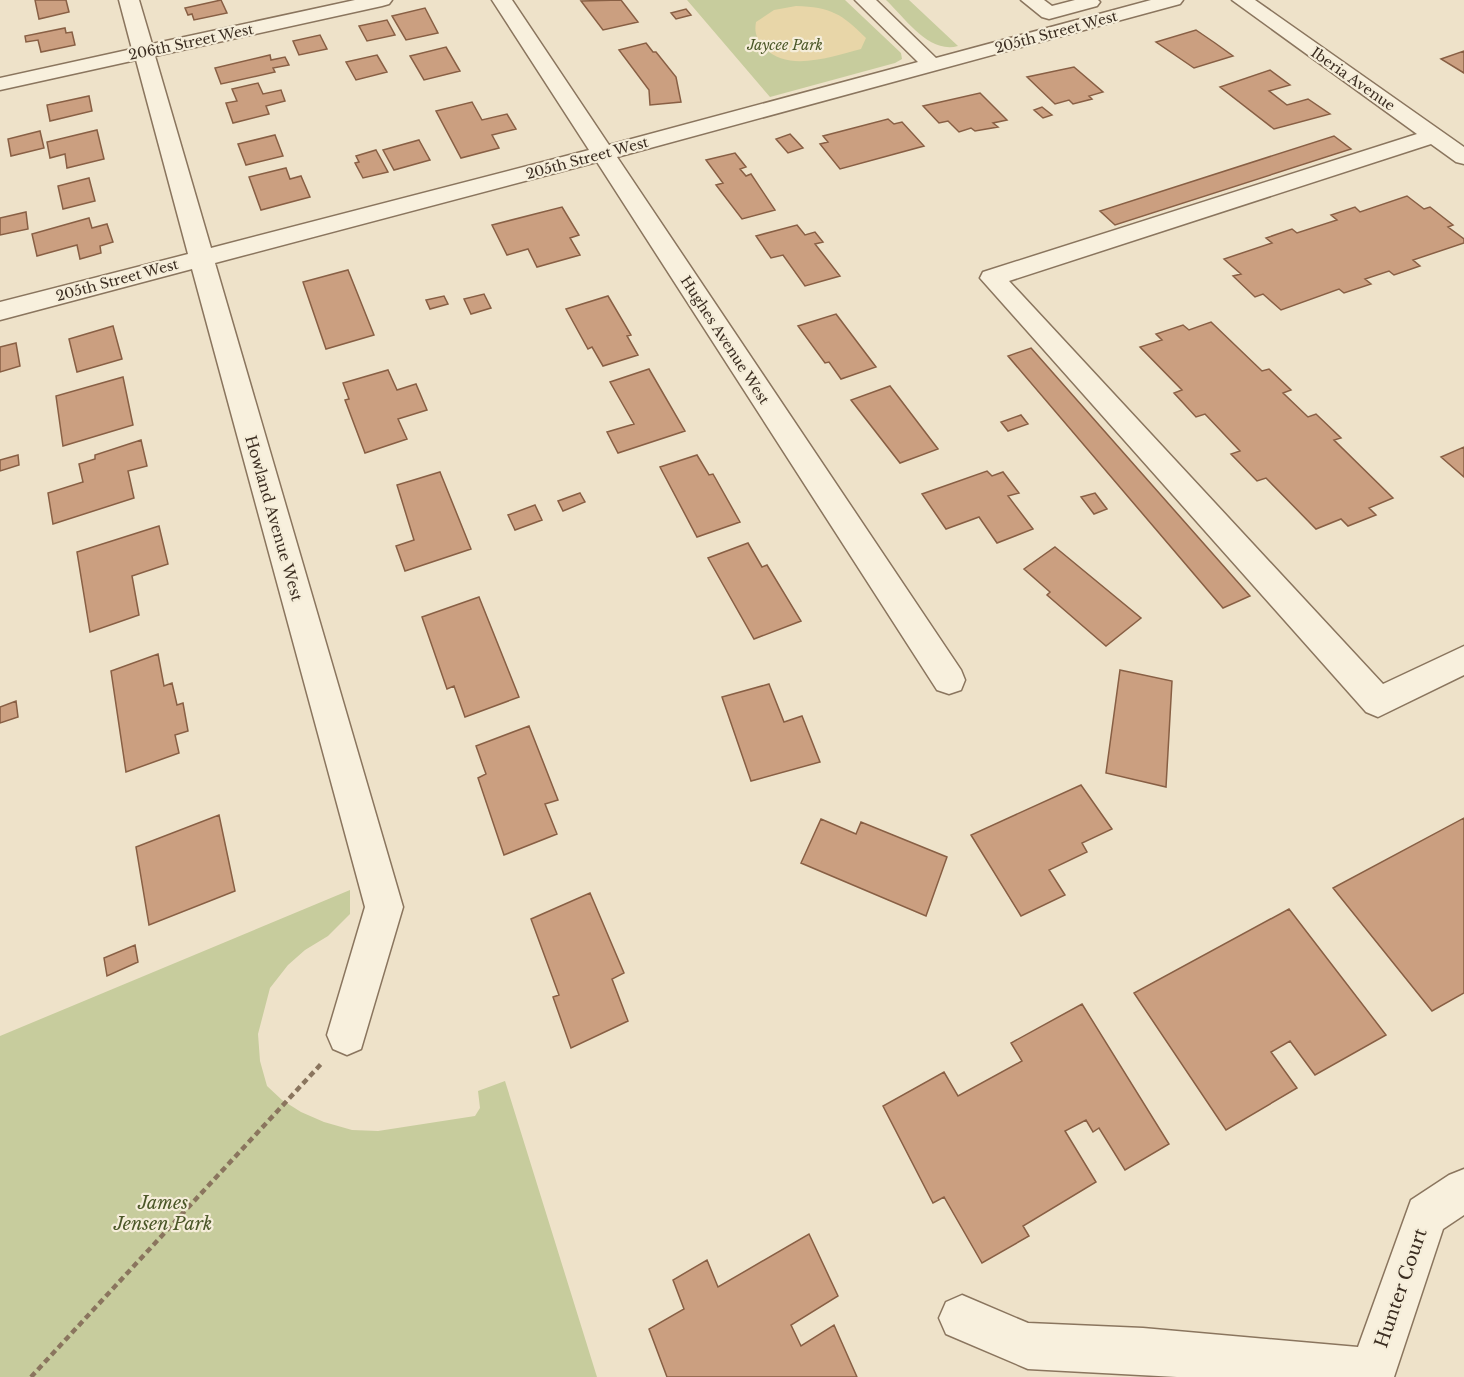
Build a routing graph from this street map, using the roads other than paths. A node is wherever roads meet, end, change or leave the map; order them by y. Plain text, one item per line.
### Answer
1 (129, 0) edge
2 (382, 0) edge
3 (502, 0) edge
4 (865, 0) edge
5 (1031, 0) edge
6 (1095, 0) edge
7 (1173, 0) edge
8 (1242, 0) edge
9 (144, 53) junction
10 (932, 65) junction
11 (0, 84) edge
12 (1434, 136) junction
13 (602, 154) junction
14 (1464, 157) edge
15 (200, 258) junction
16 (0, 311) edge
17 (1464, 660) edge
18 (949, 680) dead end
19 (347, 1035) road end
20 (1464, 1190) edge
21 (962, 1318) dead end

1 - 9 street, Howland Avenue West
2 - 9 street, 206th Street West
3 - 13 street, Hughes Avenue West
4 - 10 street
5 - 6 street
7 - 10 street, 205th Street West
8 - 12 street, Iberia Avenue
9 - 11 street, 206th Street West
9 - 15 street, Howland Avenue West
10 - 13 street, 205th Street West
12 - 14 street, Iberia Avenue
12 - 17 street
13 - 15 street, 205th Street West
13 - 18 street, Hughes Avenue West
15 - 16 street, 205th Street West
15 - 19 street, Howland Avenue West
20 - 21 street, Hunter Court

